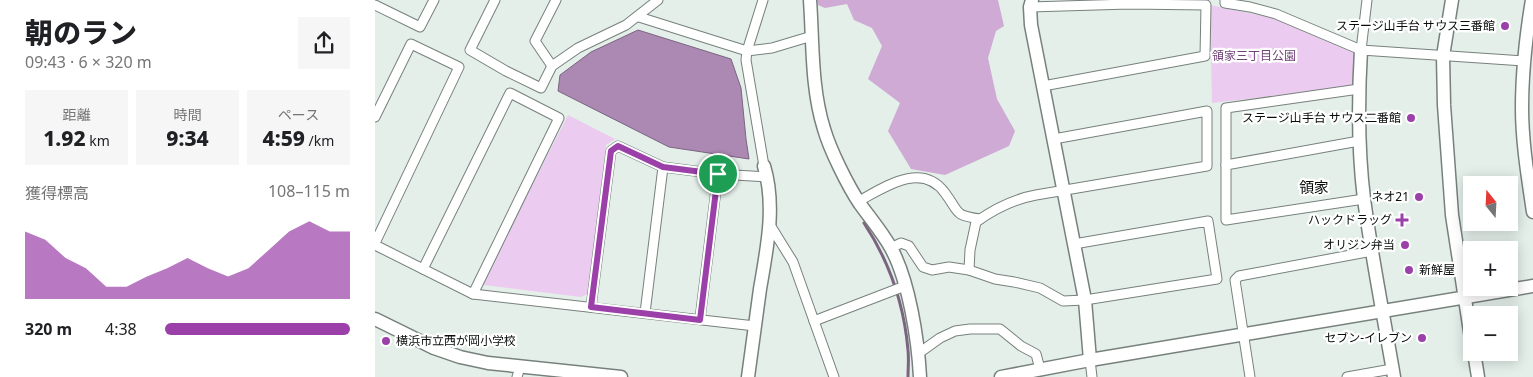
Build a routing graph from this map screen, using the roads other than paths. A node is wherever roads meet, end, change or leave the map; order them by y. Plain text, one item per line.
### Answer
1 (434, 0) edge
2 (495, 0) edge
3 (556, 0) edge
4 (658, 0) edge
5 (763, 0) edge
6 (810, 0) edge
7 (1225, 0) edge
8 (1367, 0) edge
9 (1452, 0) edge
10 (1532, 0) edge
11 (1031, 4) edge
12 (375, 5) edge
13 (639, 17) junction
14 (812, 36) junction
15 (1361, 50) junction
16 (747, 51) junction
17 (1443, 56) junction
18 (1524, 61) junction
19 (552, 66) junction
20 (1043, 86) junction
21 (1359, 89) junction
22 (375, 117) edge
23 (1054, 139) junction
24 (1359, 141) junction
25 (1226, 165) junction
26 (663, 167) junction
27 (766, 172) junction
28 (718, 174) junction
29 (1063, 190) junction
30 (1364, 199) junction
31 (859, 201) junction
32 (1533, 212) edge
33 (981, 219) junction
34 (769, 225) junction
35 (375, 244) edge
36 (1074, 244) junction
37 (891, 248) junction
38 (1372, 251) junction
39 (423, 269) junction
40 (969, 270) junction
41 (905, 286) junction
42 (1533, 286) edge
43 (473, 294) junction
44 (1465, 297) junction
45 (1085, 300) junction
46 (1466, 306) edge
47 (591, 307) junction
48 (1383, 310) junction
49 (645, 313) junction
50 (375, 319) edge
51 (700, 320) junction
52 (814, 321) junction
53 (755, 326) junction
54 (1243, 335) junction
55 (919, 353) junction
56 (1090, 360) junction
57 (1475, 361) edge
58 (1040, 369) junction
59 (518, 372) edge
60 (1393, 373) edge
61 (621, 377) edge
62 (748, 377) edge
63 (834, 377) edge
64 (920, 377) edge
65 (1001, 377) edge
66 (1092, 377) edge
67 (1250, 377) edge
68 (1347, 377) edge
69 (1477, 377) edge

1 - 12 street
2 - 19 street
3 - 19 street
4 - 13 street
5 - 16 street
6 - 14 street
7 - 15 street
8 - 15 street
9 - 17 street
10 - 18 street
11 - 20 street
11 - 20 street
13 - 16 street
13 - 19 street
14 - 16 street
14 - 31 street
15 - 17 street
15 - 21 street
16 - 27 street
17 - 18 street
17 - 44 street
18 - 32 street
20 - 23 street
21 - 24 street
21 - 25 street
22 - 35 street
23 - 29 street
23 - 29 street
24 - 25 street
24 - 30 street
25 - 30 street
26 - 28 street
26 - 47 street
26 - 49 street
27 - 28 street
27 - 34 street
28 - 51 street
29 - 33 street
29 - 36 street
30 - 38 street
31 - 33 street
31 - 37 street
33 - 40 street
34 - 52 street
34 - 53 street
35 - 39 street
36 - 45 street
36 - 45 street
37 - 40 street
37 - 41 street
38 - 48 street
38 - 54 street
39 - 43 street
39 - 43 street
40 - 45 street
41 - 52 street
41 - 55 street
42 - 44 street
43 - 47 street
44 - 46 street
44 - 48 street
45 - 56 street
47 - 49 street
48 - 54 street
48 - 60 street
49 - 51 street
50 - 59 street
51 - 53 street
52 - 63 street
53 - 62 street
54 - 56 street
54 - 67 street
55 - 58 street
55 - 64 street
56 - 58 street
56 - 66 street
57 - 69 street
58 - 65 street
59 - 61 street
60 - 68 street

